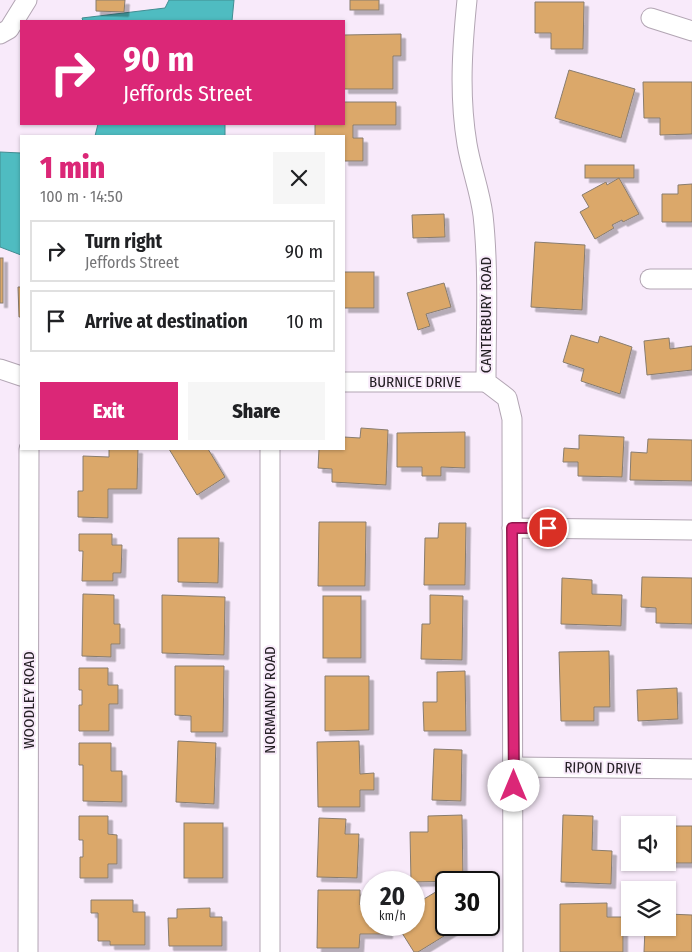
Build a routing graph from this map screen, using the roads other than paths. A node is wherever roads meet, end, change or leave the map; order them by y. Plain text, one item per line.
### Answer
1 (27, 0) edge
2 (467, 0) edge
3 (651, 18) dead end
4 (692, 31) edge
5 (0, 34) edge
6 (650, 279) dead end
7 (692, 279) edge
8 (0, 369) edge
9 (20, 376) edge
10 (345, 382) edge
11 (486, 382) junction
12 (29, 450) edge
13 (270, 450) edge
14 (512, 528) junction
15 (692, 530) edge
16 (514, 767) junction
17 (692, 769) edge
18 (28, 952) edge
19 (270, 952) edge
20 (513, 952) edge

1 - 5 street
2 - 11 street, CANTERBURY ROAD
3 - 4 street
6 - 7 street
8 - 9 street
10 - 11 street, BURNICE DRIVE
11 - 14 street, CANTERBURY ROAD
12 - 18 street, WOODLEY ROAD
13 - 19 street, NORMANDY ROAD
14 - 15 street
14 - 16 street, CANTERBURY ROAD
16 - 17 street, RIPON DRIVE
16 - 20 street, CANTERBURY ROAD

